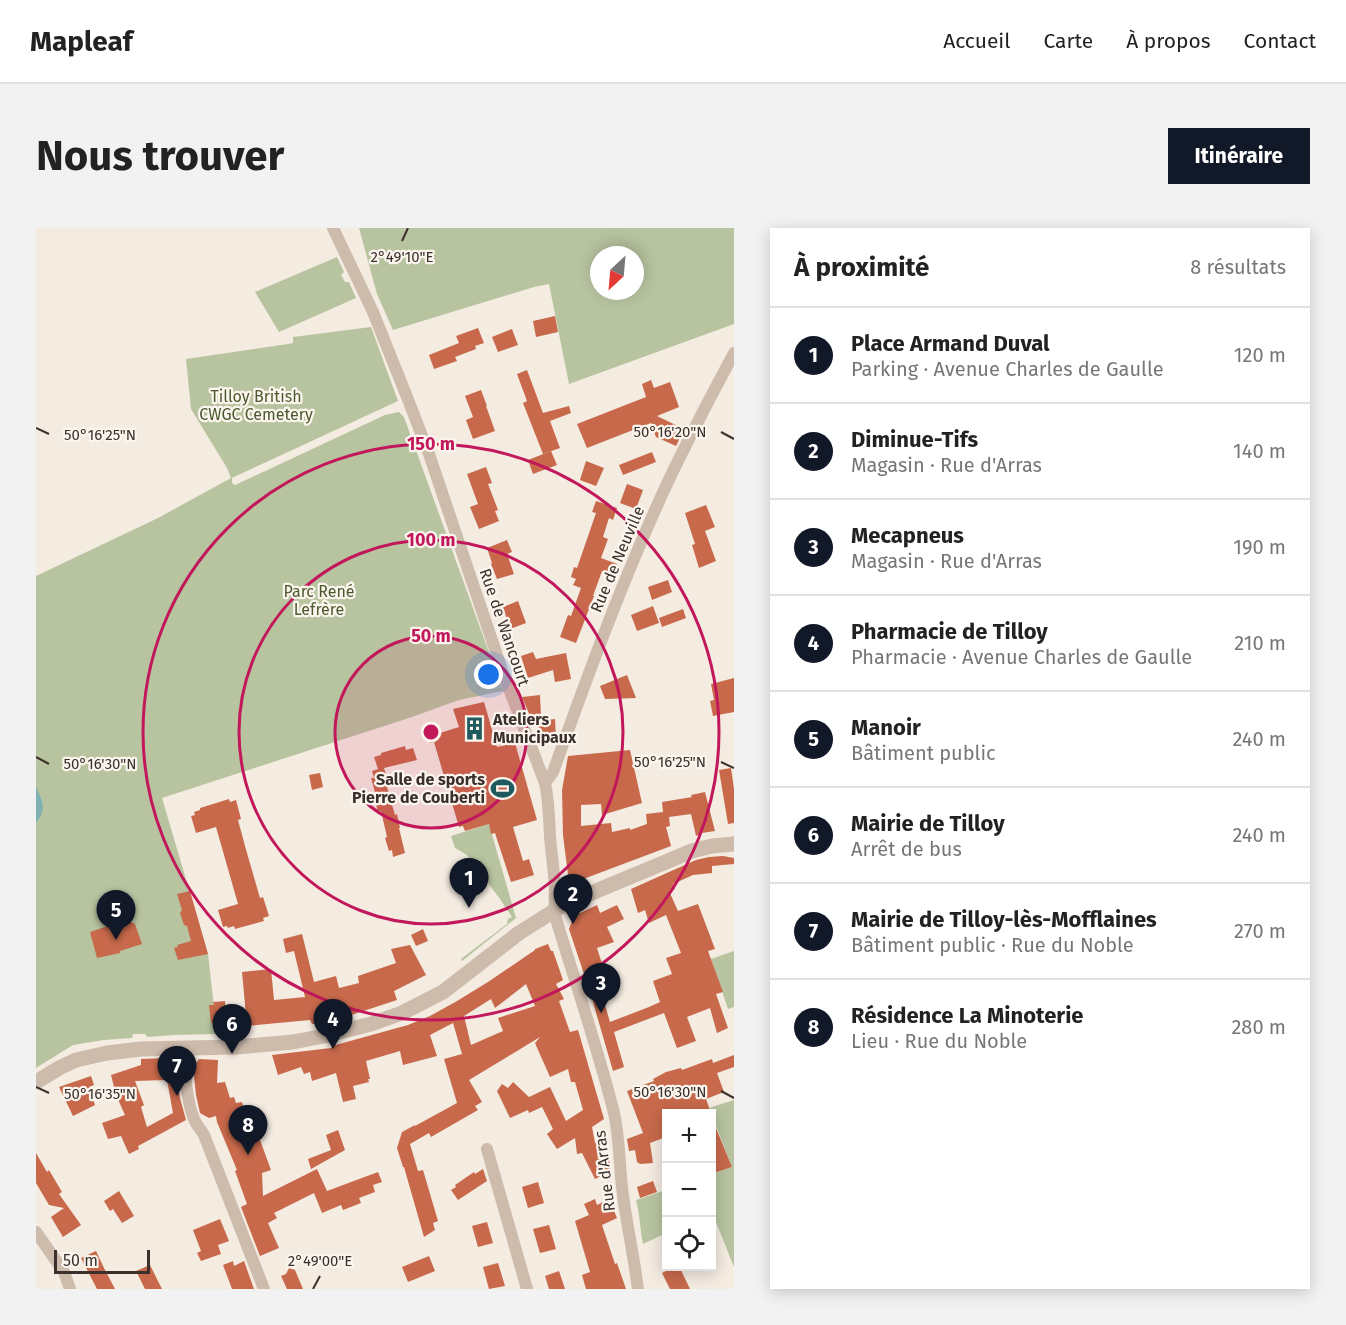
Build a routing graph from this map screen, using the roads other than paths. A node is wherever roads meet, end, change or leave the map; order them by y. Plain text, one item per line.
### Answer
1 (333, 228) edge
2 (734, 353) edge
3 (545, 783) junction
4 (734, 844) edge
5 (554, 912) junction
6 (183, 1048) junction
7 (36, 1082) edge
8 (488, 1149) dead end
9 (36, 1232) edge
10 (70, 1289) edge
11 (264, 1289) edge
12 (527, 1289) edge
13 (638, 1289) edge

1 - 3 street, Rue de Wancourt
2 - 3 street, Rue de Neuville
3 - 5 street, Rue de Wancourt
4 - 5 street
5 - 6 street
5 - 13 street, Rue d'Arras
6 - 7 street
6 - 11 street
8 - 12 street
9 - 10 street

